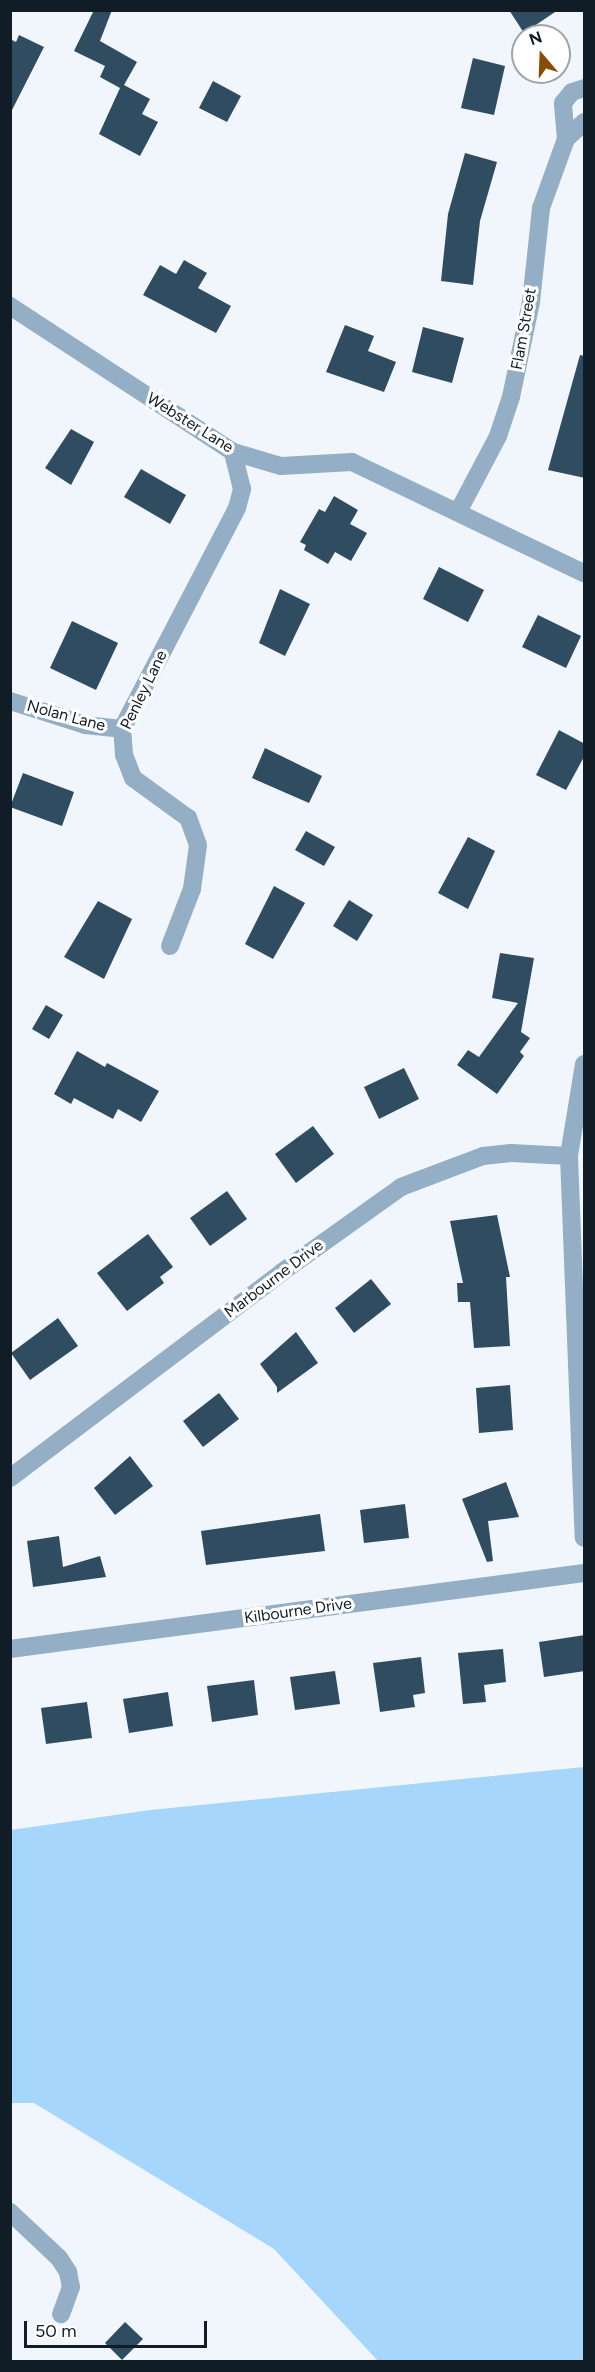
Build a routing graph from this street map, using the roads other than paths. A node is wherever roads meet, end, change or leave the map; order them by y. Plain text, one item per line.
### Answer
1 (585, 88) edge
2 (585, 122) edge
3 (566, 139) junction
4 (10, 306) edge
5 (233, 452) junction
6 (458, 512) junction
7 (585, 573) edge
8 (10, 701) edge
9 (122, 729) junction
10 (170, 946) dead end
11 (585, 1064) edge
12 (569, 1156) junction
13 (10, 1478) edge
14 (585, 1538) edge
15 (585, 1573) edge
16 (10, 1649) edge
17 (10, 2212) edge
18 (61, 2314) dead end

1 - 3 street, Flam Street
2 - 3 street, Flam Street
3 - 6 street, Flam Street
4 - 5 street, Webster Lane
5 - 6 street, Webster Lane
5 - 9 street, Penley Lane
6 - 7 street, Webster Lane
8 - 9 street, Nolan Lane
9 - 10 street, Penley Lane
11 - 12 street
12 - 13 street, Marbourne Drive
12 - 14 street
15 - 16 street, Kilbourne Drive
17 - 18 street

